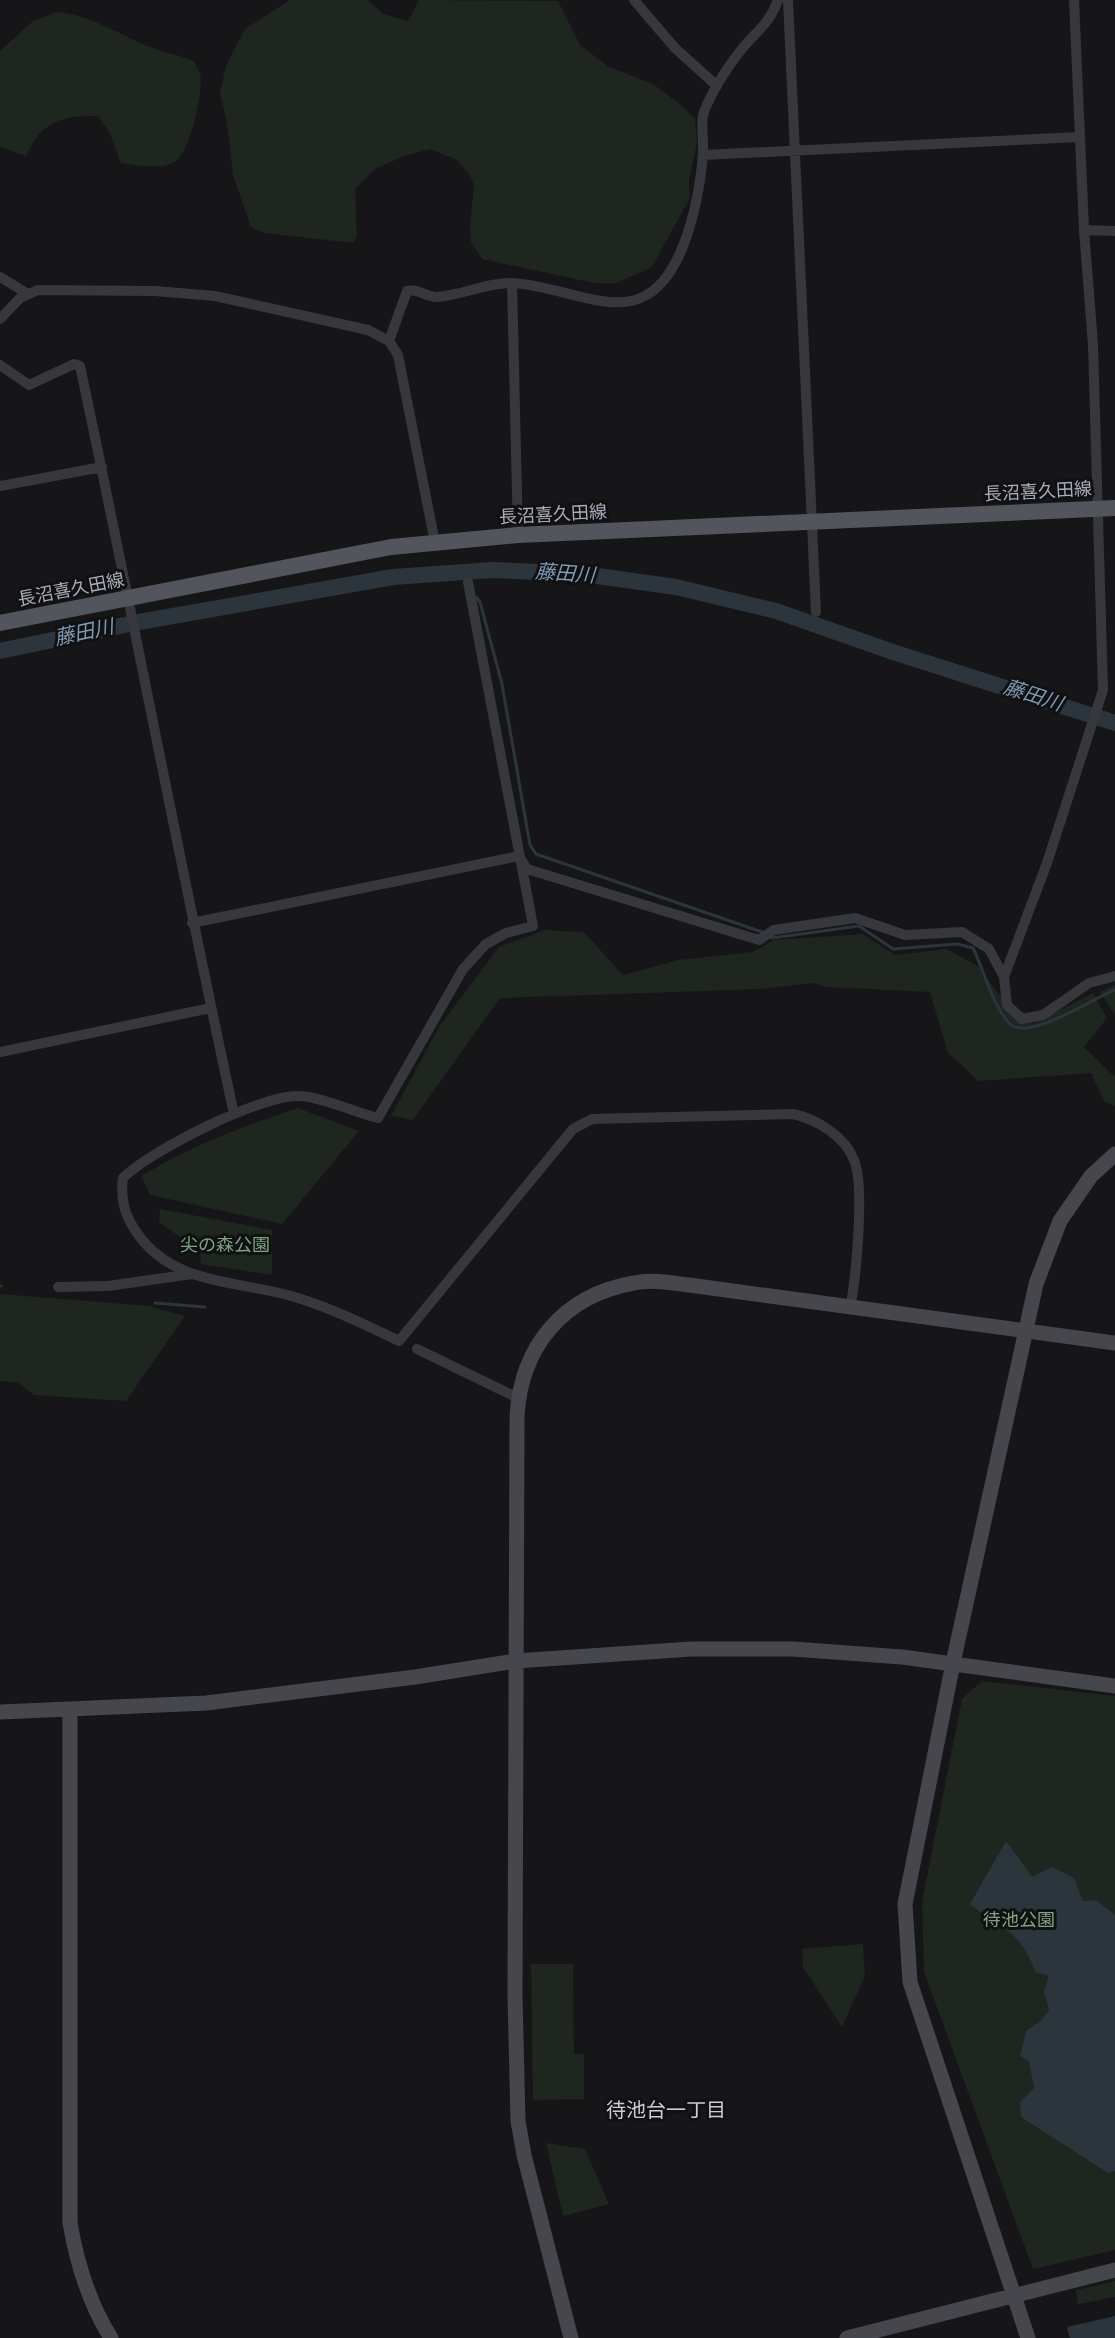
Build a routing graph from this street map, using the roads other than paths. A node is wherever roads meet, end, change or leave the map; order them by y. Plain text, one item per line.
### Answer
1 (634, 0) edge
2 (778, 0) edge
3 (788, 0) edge
4 (1074, 0) edge
5 (717, 86) junction
6 (1080, 138) junction
7 (794, 150) junction
8 (703, 155) junction
9 (1084, 230) junction
10 (1115, 231) edge
11 (0, 277) edge
12 (512, 283) junction
13 (28, 294) junction
14 (0, 319) edge
15 (389, 340) junction
16 (0, 366) edge
17 (102, 467) junction
18 (0, 486) edge
19 (1115, 508) edge
20 (1097, 509) junction
21 (811, 523) junction
22 (518, 535) junction
23 (435, 543) junction
24 (468, 582) dead end
25 (129, 601) junction
26 (816, 612) dead end
27 (0, 623) edge
28 (519, 856) junction
29 (192, 923) junction
30 (1115, 976) edge
31 (1004, 977) junction
32 (211, 1008) junction
33 (0, 1052) edge
34 (234, 1114) junction
35 (1115, 1154) edge
36 (193, 1274) junction
37 (58, 1287) dead end
38 (850, 1308) junction
39 (1027, 1331) junction
40 (1115, 1342) edge
41 (417, 1349) dead end
42 (518, 1398) junction
43 (516, 1661) junction
44 (953, 1664) junction
45 (1115, 1686) edge
46 (70, 1710) junction
47 (0, 1712) edge
48 (1115, 2270) edge
49 (1014, 2296) junction
50 (111, 2338) edge
51 (571, 2338) edge
52 (847, 2338) edge
53 (1028, 2338) edge

1 - 5 street
2 - 5 street
3 - 7 street
4 - 6 street
5 - 8 street
6 - 7 street
6 - 9 street
7 - 8 street
7 - 21 street
8 - 12 street
9 - 10 street
9 - 20 street
11 - 13 street
12 - 15 street
12 - 22 street
13 - 14 street
13 - 15 street
15 - 23 street
16 - 17 street
17 - 18 street
17 - 25 street
19 - 20 main road, 長沼喜久田線
20 - 21 main road, 長沼喜久田線
20 - 31 street
21 - 22 main road, 長沼喜久田線
21 - 26 street
22 - 23 main road, 長沼喜久田線
23 - 25 main road, 長沼喜久田線
24 - 28 street
25 - 27 main road, 長沼喜久田線
25 - 29 street
28 - 29 street
28 - 31 street
28 - 34 street
29 - 32 street
30 - 31 street
32 - 33 street
32 - 34 street
34 - 36 street
35 - 39 street
36 - 37 street
36 - 38 street
38 - 39 street
38 - 42 street
39 - 40 street
39 - 44 street
41 - 42 street
42 - 43 street
43 - 44 street
43 - 46 street
43 - 51 street
44 - 45 street
44 - 49 street
46 - 47 street
46 - 50 street
48 - 49 street
49 - 52 street
49 - 53 street

